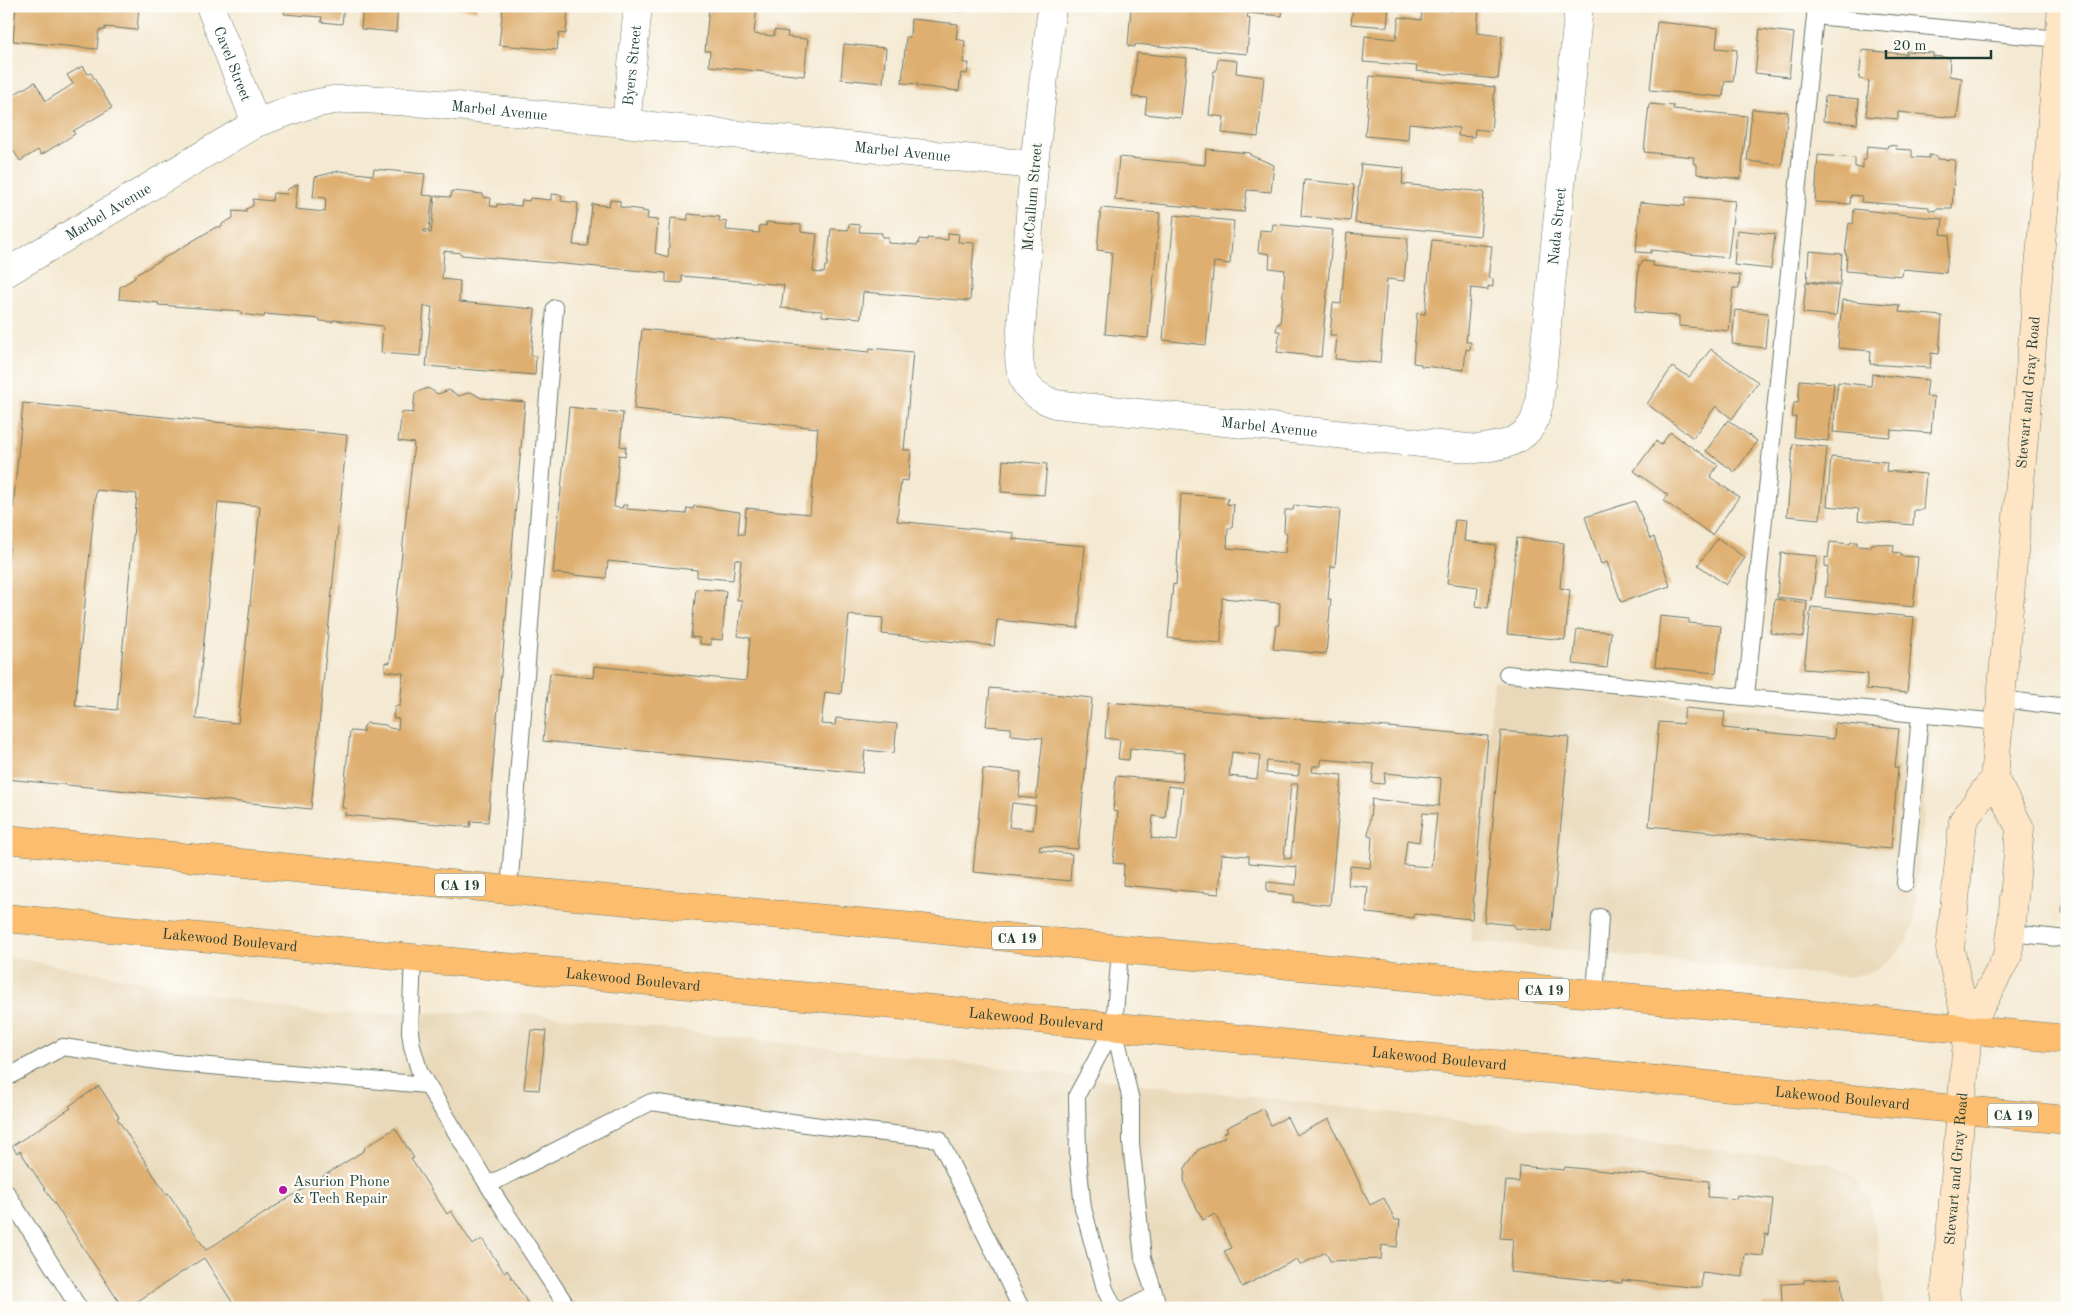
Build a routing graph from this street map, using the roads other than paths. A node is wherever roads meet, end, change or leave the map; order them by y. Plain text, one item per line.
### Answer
1 (210, 6) edge
2 (638, 6) edge
3 (1052, 6) edge
4 (1579, 6) edge
5 (2062, 6) edge
6 (1816, 11) edge
7 (2059, 38) junction
8 (256, 123) junction
9 (626, 124) junction
10 (1034, 165) junction
11 (6, 273) edge
12 (555, 308) dead end
13 (1027, 386) joint
14 (1518, 439) joint
15 (1507, 674) dead end
16 (1746, 696) junction
17 (2067, 707) edge
18 (2000, 710) junction
19 (1920, 714) junction
20 (1994, 778) junction
21 (6, 839) edge
22 (1905, 883) dead end
23 (509, 890) junction
24 (1600, 917) dead end
25 (6, 918) edge
26 (2011, 933) junction
27 (2067, 938) edge
28 (1120, 949) junction
29 (413, 958) junction
30 (1595, 995) junction
31 (1114, 1026) junction
32 (1968, 1030) junction
33 (2067, 1039) edge
34 (6, 1078) edge
35 (427, 1085) junction
36 (1960, 1110) junction
37 (2067, 1120) edge
38 (488, 1185) junction
39 (6, 1192) edge
40 (1157, 1301) edge
41 (79, 1308) edge
42 (568, 1308) edge
43 (1021, 1308) edge
44 (1114, 1308) edge
45 (1129, 1308) edge
46 (1948, 1308) edge

1 - 8 street, Cavel Street
2 - 9 street, Byers Street
3 - 10 street, McCallum Street
4 - 14 street, Nada Street
5 - 7 main road, Stewart and Gray Road
6 - 7 lane
6 - 16 lane
7 - 18 main road, Stewart and Gray Road
8 - 9 street, Marbel Avenue
8 - 11 street, Marbel Avenue
9 - 10 street, Marbel Avenue
10 - 13 street, McCallum Street
12 - 23 lane
13 - 14 street, Marbel Avenue
15 - 16 lane
16 - 19 lane
17 - 18 lane
18 - 19 lane
18 - 20 main road, Stewart and Gray Road
19 - 22 lane
20 - 26 main road, Stewart and Gray Road
20 - 32 main road, Stewart and Gray Road
21 - 23 main road, CA 19
23 - 28 main road, CA 19
24 - 30 lane
25 - 29 main road, Lakewood Boulevard / CA 19
26 - 27 lane
26 - 32 main road, Stewart and Gray Road
28 - 30 main road, CA 19
28 - 31 lane
29 - 31 main road, Lakewood Boulevard / CA 19
29 - 35 lane
30 - 32 main road, CA 19
31 - 36 main road, Lakewood Boulevard / CA 19
31 - 40 lane
31 - 44 lane
32 - 33 main road, CA 19
32 - 36 main road, Stewart and Gray Road
34 - 35 lane
35 - 38 lane
36 - 37 main road, Lakewood Boulevard / CA 19
36 - 46 main road, Stewart and Gray Road
38 - 42 lane
38 - 43 lane
39 - 41 lane
40 - 45 lane

